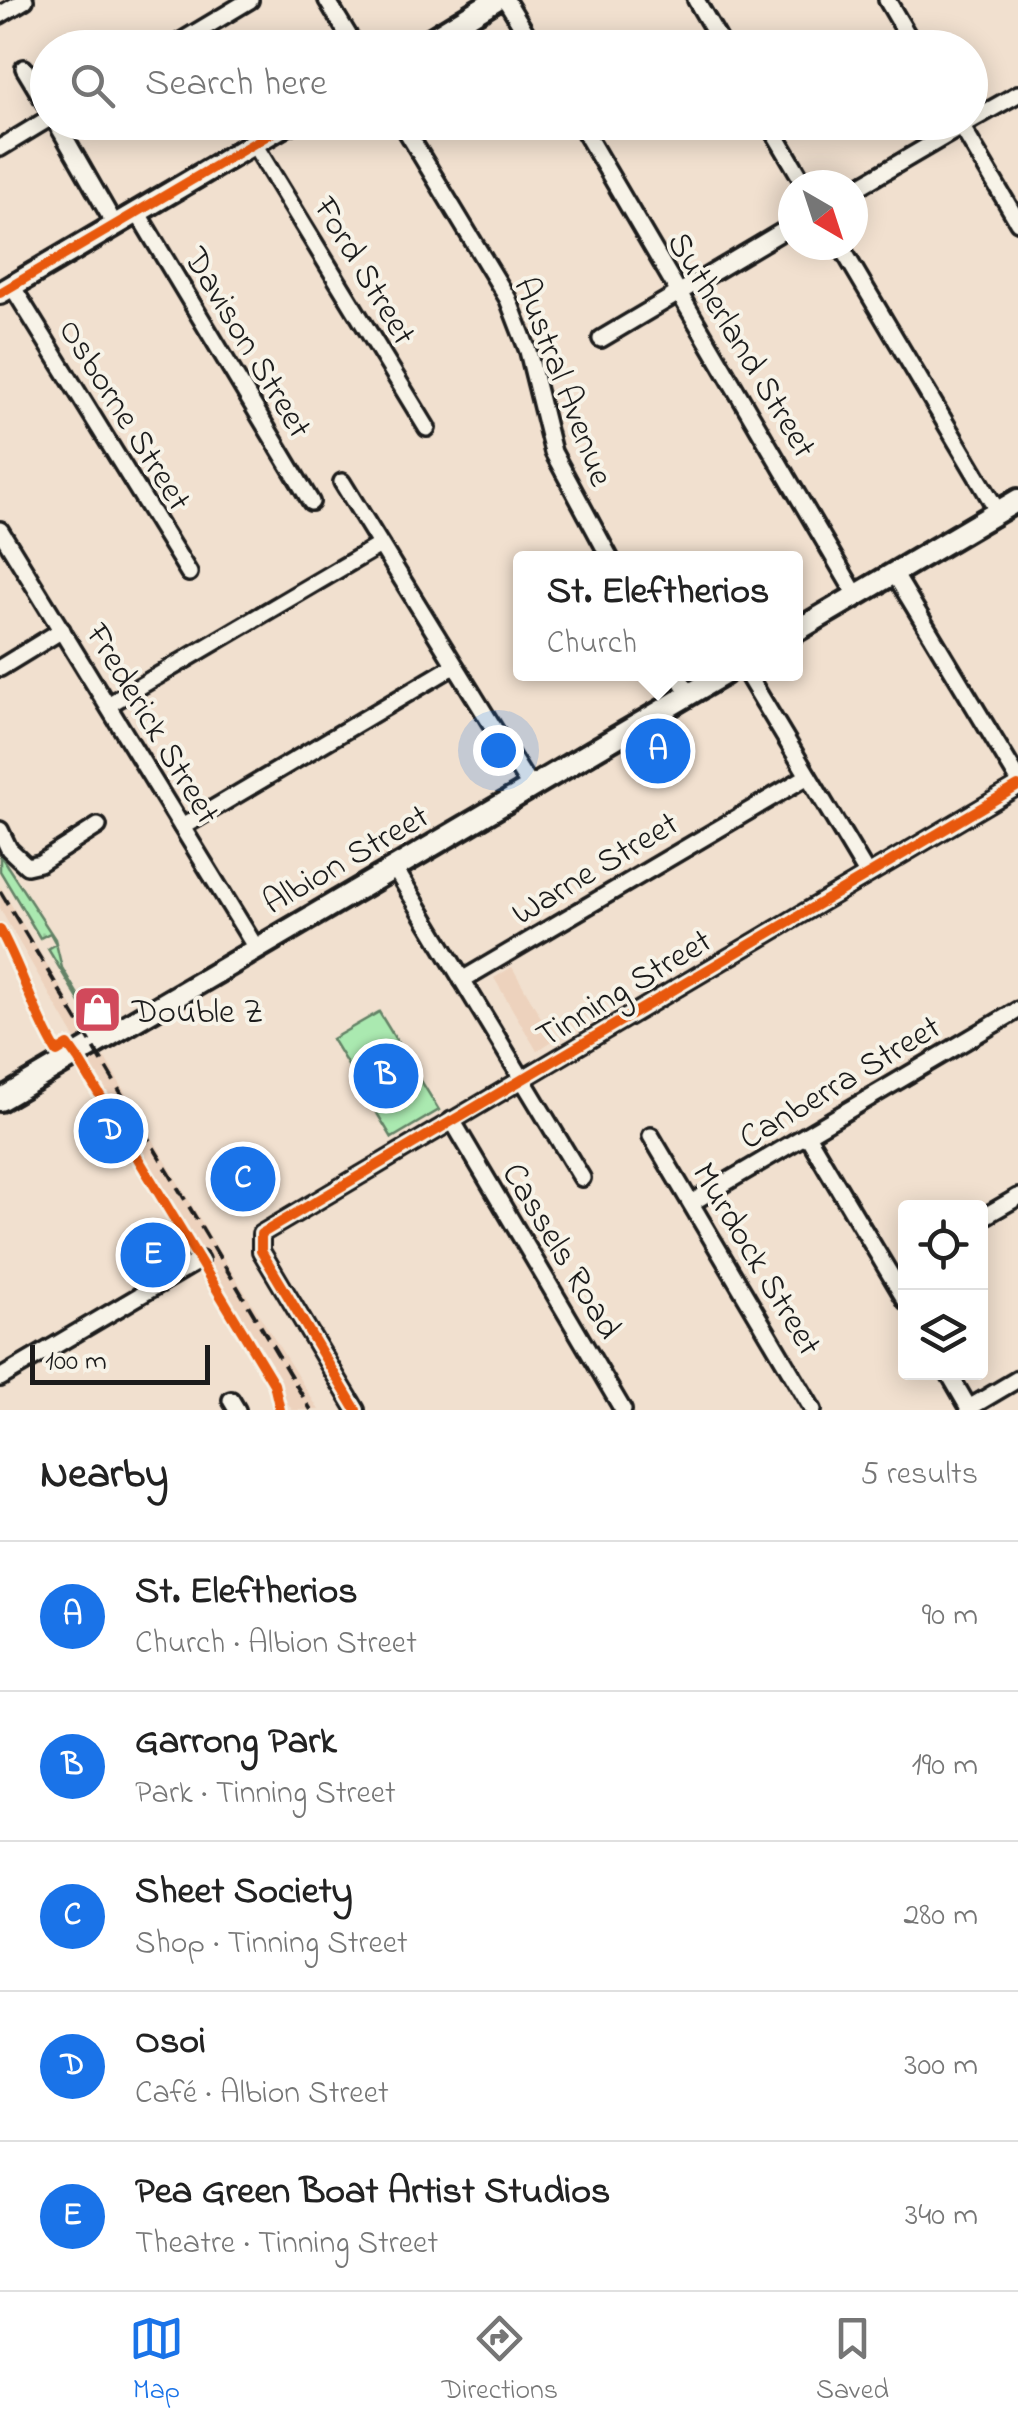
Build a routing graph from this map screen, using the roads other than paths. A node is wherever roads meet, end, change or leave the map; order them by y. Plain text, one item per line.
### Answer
1 (25, 0) edge
2 (250, 0) edge
3 (327, 0) edge
4 (495, 0) edge
5 (506, 0) edge
6 (696, 0) edge
7 (887, 0) edge
8 (0, 15) edge
9 (200, 30) edge
10 (345, 30) edge
11 (446, 30) edge
12 (524, 30) edge
13 (714, 30) edge
14 (904, 30) edge
15 (24, 68) dead end
16 (30, 78) edge
17 (1018, 94) edge
18 (988, 110) edge
19 (30, 130) edge
20 (67, 140) edge
21 (261, 140) edge
22 (412, 140) edge
23 (590, 140) edge
24 (779, 140) edge
25 (937, 140) edge
26 (974, 140) edge
27 (254, 144) junction
28 (0, 148) edge
29 (796, 170) edge
30 (868, 181) edge
31 (137, 212) junction
32 (1018, 222) edge
33 (116, 224) junction
34 (778, 235) edge
35 (849, 260) edge
36 (6, 289) edge
37 (679, 293) junction
38 (602, 339) dead end
39 (427, 428) dead end
40 (342, 482) dead end
41 (1018, 500) edge
42 (310, 502) dead end
43 (998, 512) junction
44 (0, 530) edge
45 (380, 545) junction
46 (606, 551) edge
47 (189, 573) dead end
48 (894, 573) junction
49 (856, 595) junction
50 (803, 627) edge
51 (62, 630) junction
52 (454, 666) junction
53 (0, 668) edge
54 (681, 681) edge
55 (712, 681) edge
56 (751, 681) edge
57 (689, 694) junction
58 (108, 705) junction
59 (808, 776) junction
60 (1018, 782) edge
61 (530, 787) junction
62 (98, 826) dead end
63 (182, 827) junction
64 (0, 830) edge
65 (394, 867) junction
66 (867, 874) junction
67 (256, 948) junction
68 (462, 980) junction
69 (1016, 1016) edge
70 (523, 1078) junction
71 (0, 1100) edge
72 (452, 1120) junction
73 (807, 1134) junction
74 (651, 1136) dead end
75 (582, 1178) dead end
76 (1018, 1198) edge
77 (691, 1204) junction
78 (988, 1215) edge
79 (200, 1260) dead end
80 (898, 1268) edge
81 (889, 1273) junction
82 (899, 1290) edge
83 (0, 1378) edge
84 (1018, 1379) edge
85 (953, 1380) edge
86 (969, 1409) edge
87 (356, 1410) edge
88 (623, 1410) edge
89 (814, 1410) edge

1 - 8 street
2 - 9 street
3 - 10 street
4 - 11 street
5 - 12 street
6 - 13 street
7 - 14 street
15 - 16 street
17 - 18 street
19 - 28 street
20 - 33 street
21 - 27 street
22 - 46 street, Austral Avenue
23 - 37 street, Sutherland Street
24 - 29 street
25 - 30 street
26 - 32 street
27 - 31 street
27 - 39 street, Ford Street
31 - 33 street
31 - 42 street, Davison Street
33 - 36 street
34 - 37 street
35 - 43 street
36 - 47 street, Osborne Street
37 - 38 street
37 - 49 street, Sutherland Street
40 - 45 street
41 - 43 street
43 - 48 street
44 - 51 street, Frederick Street
45 - 52 street
45 - 58 street
48 - 49 street
48 - 60 street
49 - 50 street
51 - 53 street
51 - 58 street, Frederick Street
52 - 61 street
52 - 63 street
54 - 57 street
55 - 57 street, Albion Street
56 - 59 street
57 - 61 street, Albion Street
58 - 63 street, Frederick Street
59 - 66 street
59 - 68 street, Warne Street
60 - 66 street, Tinning Street
61 - 65 street, Albion Street
62 - 64 street
63 - 67 street, Frederick Street
65 - 67 street, Albion Street
65 - 68 street
66 - 70 street, Tinning Street
67 - 71 street, Albion Street
68 - 70 street
69 - 73 street, Canberra Street
70 - 72 street, Tinning Street
70 - 75 street
72 - 87 street, Tinning Street
72 - 88 street, Cassels Road
73 - 77 street, Canberra Street
73 - 81 street
74 - 77 street, Murdock Street
76 - 78 street
77 - 89 street, Murdock Street
79 - 83 street
80 - 81 street
81 - 82 street
84 - 86 street
85 - 86 street

